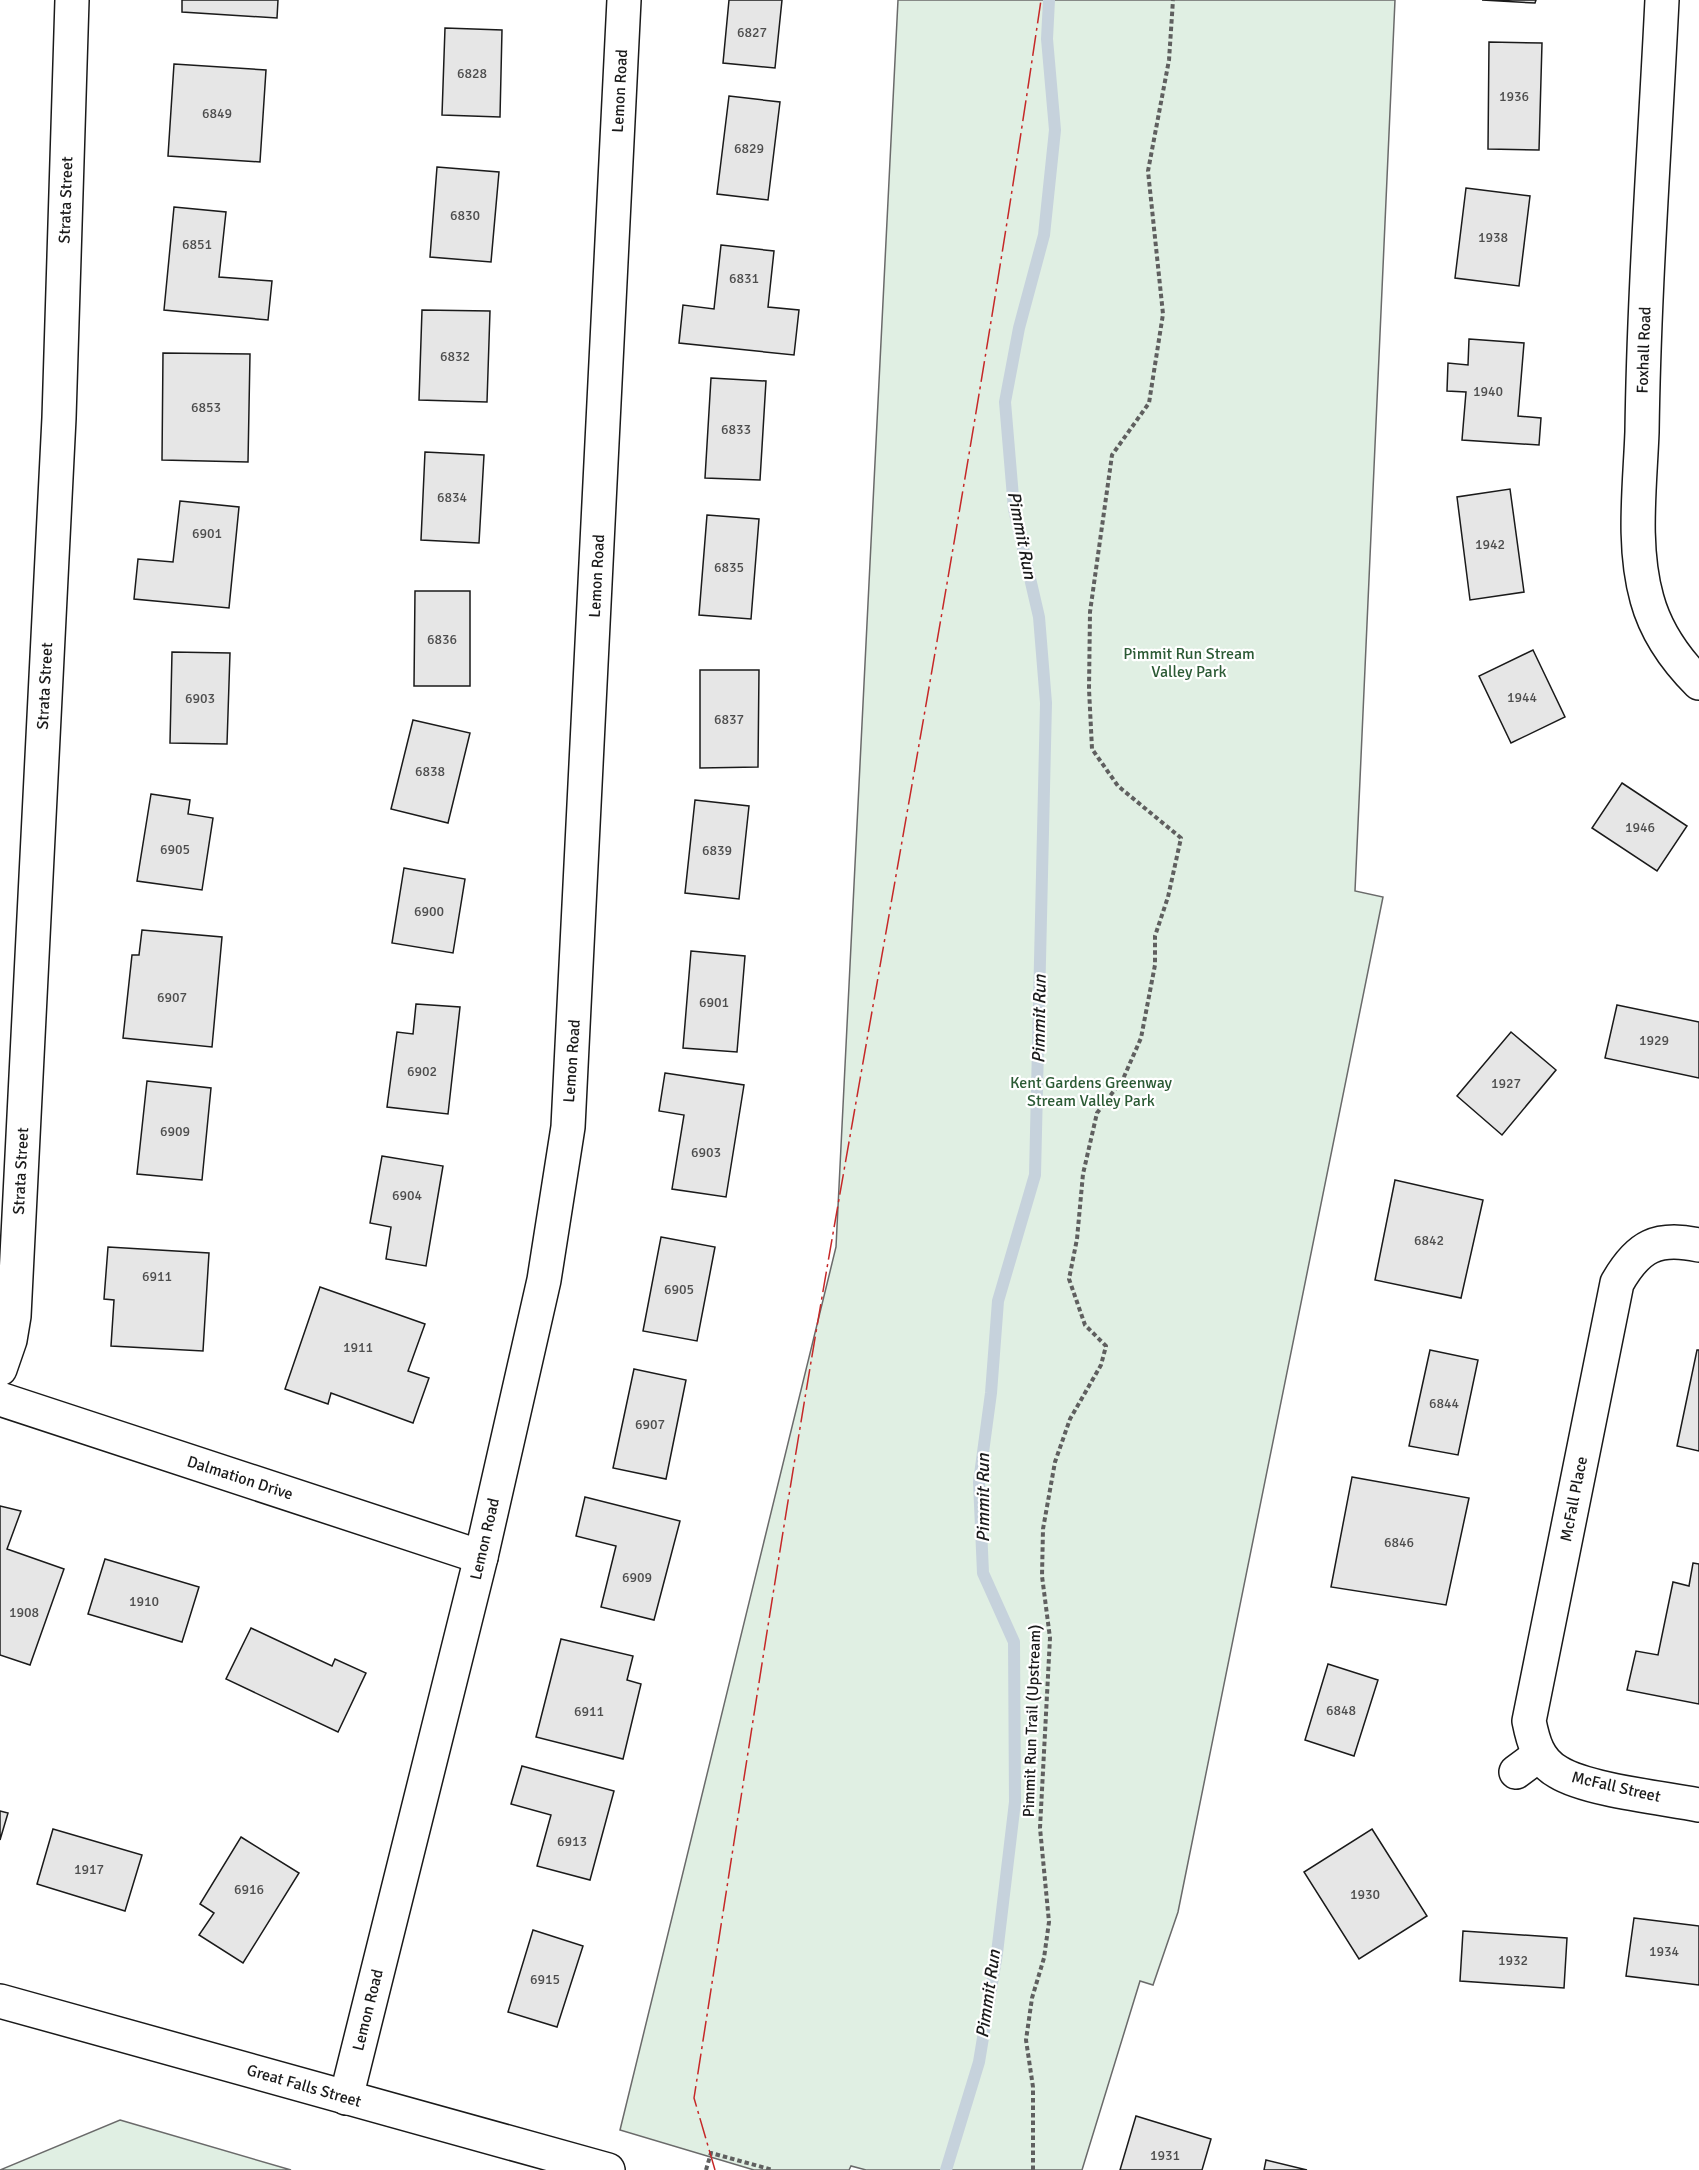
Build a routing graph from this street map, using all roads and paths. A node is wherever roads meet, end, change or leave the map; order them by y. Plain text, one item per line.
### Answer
1 (72, 0) edge
2 (624, 0) edge
3 (1173, 0) edge
4 (1662, 0) edge
5 (1699, 683) edge
6 (1699, 1245) edge
7 (0, 1369) edge
8 (0, 1399) edge
9 (481, 1557) junction
10 (1528, 1764) joint
11 (1699, 1805) edge
12 (0, 2001) edge
13 (346, 2098) junction
14 (608, 2170) edge
15 (706, 2170) edge
16 (773, 2170) edge
17 (1033, 2170) edge

1 - 7 street, Strata Street
2 - 9 street, Lemon Road
3 - 17 path, Pimmit Run Trail (Upstream)
4 - 5 street, Foxhall Road
6 - 10 street, McFall Place
8 - 9 street, Dalmation Drive
9 - 13 street, Lemon Road
10 - 11 street, McFall Street
12 - 13 street, Great Falls Street
13 - 14 street, Great Falls Street
15 - 16 path

